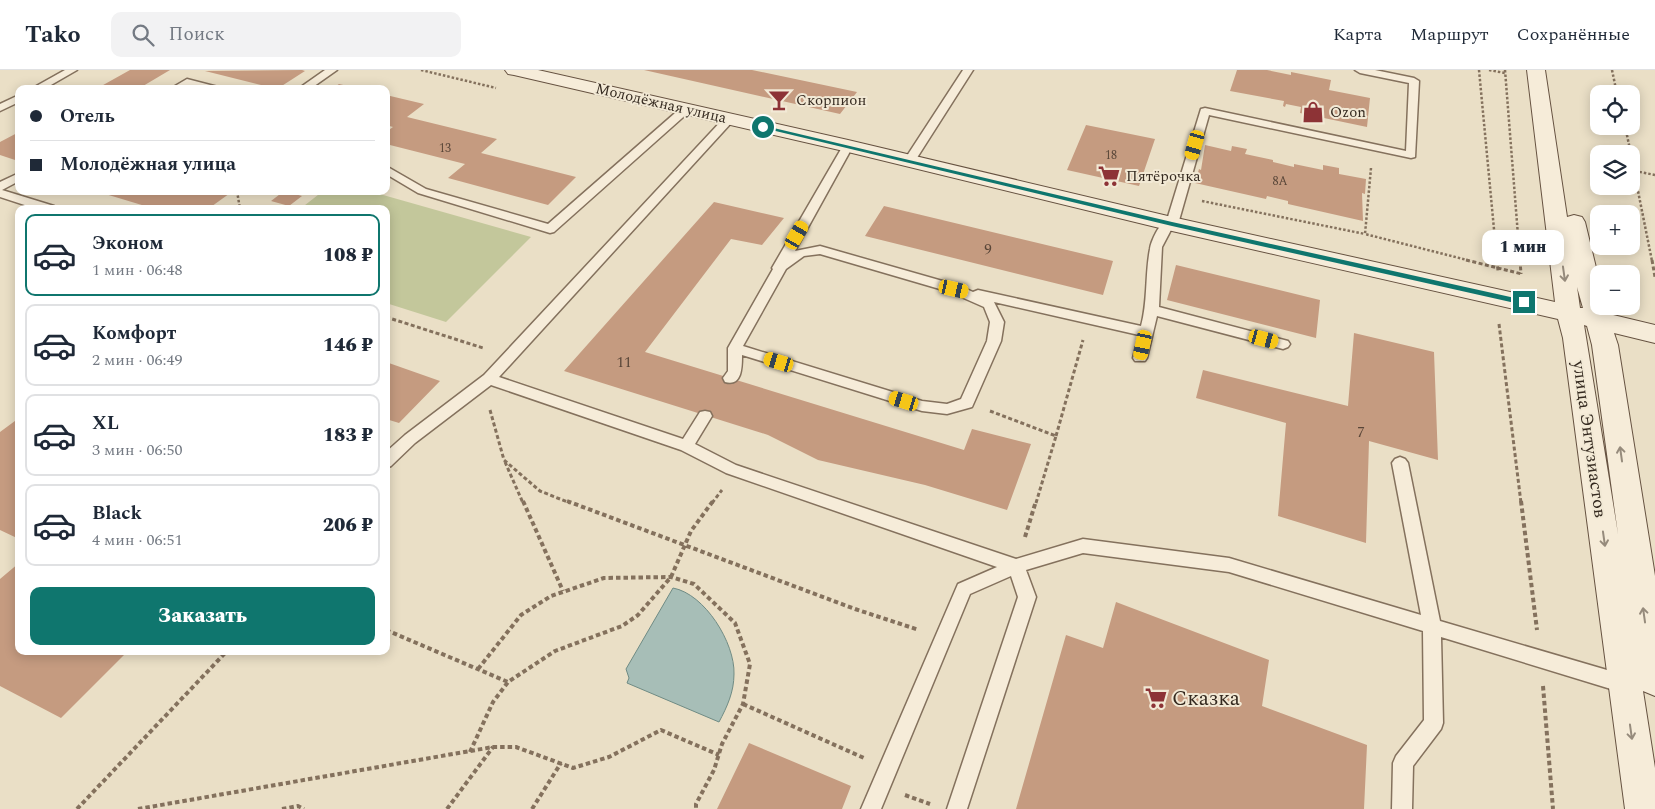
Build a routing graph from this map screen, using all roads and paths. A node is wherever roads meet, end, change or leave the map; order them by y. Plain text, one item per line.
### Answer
1 (72, 70) edge
2 (332, 70) edge
3 (514, 70) edge
4 (968, 70) edge
5 (1360, 70) edge
6 (1479, 70) edge
7 (1489, 70) edge
8 (1536, 70) edge
9 (1549, 70) edge
10 (1612, 70) edge
11 (1505, 71) edge
12 (44, 85) edge
13 (182, 85) edge
14 (199, 85) edge
15 (309, 85) edge
16 (1615, 85) edge
17 (15, 100) edge
18 (0, 108) edge
19 (686, 109) junction
20 (729, 119) junction
21 (848, 146) junction
22 (1373, 147) junction
23 (909, 162) junction
24 (390, 172) edge
25 (1640, 172) edge
26 (1655, 175) edge
27 (15, 178) edge
28 (0, 187) edge
29 (0, 193) edge
30 (1640, 195) edge
31 (1181, 196) junction
32 (38, 205) edge
33 (1170, 224) junction
34 (1365, 234) junction
35 (1498, 267) junction
36 (778, 268) junction
37 (1521, 273) junction
38 (1655, 277) edge
39 (1565, 285) junction
40 (954, 289) junction
41 (1501, 297) junction
42 (1524, 302) junction
43 (1152, 310) junction
44 (1569, 314) junction
45 (390, 318) edge
46 (1089, 319) junction
47 (1598, 320) junction
48 (1146, 332) junction
49 (1655, 334) edge
50 (1283, 344) dead end
51 (735, 348) junction
52 (488, 350) dead end
53 (1140, 358) dead end
54 (730, 378) dead end
55 (489, 379) junction
56 (967, 403) junction
57 (705, 416) dead end
58 (1056, 436) junction
59 (686, 446) junction
60 (390, 458) edge
61 (504, 460) junction
62 (1400, 463) dead end
63 (731, 469) junction
64 (685, 545) junction
65 (1016, 566) junction
66 (671, 577) junction
67 (563, 591) junction
68 (1432, 625) junction
69 (390, 632) edge
70 (944, 638) junction
71 (223, 655) edge
72 (1541, 659) junction
73 (478, 669) junction
74 (508, 682) junction
75 (1640, 682) edge
76 (744, 704) junction
77 (493, 747) junction
78 (470, 752) junction
79 (719, 755) junction
80 (561, 763) junction
81 (889, 769) junction
82 (77, 809) edge
83 (138, 809) edge
84 (282, 809) edge
85 (304, 809) edge
86 (447, 809) edge
87 (532, 809) edge
88 (696, 809) edge
89 (871, 809) edge
90 (957, 809) edge
91 (1402, 809) edge
92 (1553, 809) edge
93 (1643, 809) edge

1 - 12 lane
2 - 15 lane
3 - 19 street, Молодёжная улица
4 - 23 lane
5 - 22 lane
6 - 35 path
7 - 11 path
8 -> 39 street, улица Энтузиастов
9 - 47 street
10 - 16 path
11 - 37 path
13 - 14 lane
17 - 18 lane
19 - 20 street, Молодёжная улица
19 - 24 lane
20 - 21 street, Молодёжная улица
20 - 55 lane
21 - 23 street, Молодёжная улица
21 - 36 lane
22 - 31 lane
22 - 34 path
23 - 33 street, Молодёжная улица
25 - 26 path
27 - 28 lane
29 - 32 lane
30 - 38 path
31 - 33 lane
31 - 34 path
33 - 41 street, Молодёжная улица
33 - 43 lane
34 - 35 path
35 - 37 path
35 - 41 path
36 - 40 lane
36 - 51 lane
37 - 39 path
37 - 42 path
39 - 44 street, улица Энтузиастов
40 - 46 lane
40 - 56 lane
41 - 42 street, Молодёжная улица
41 - 72 path
42 - 44 street, Молодёжная улица
43 - 48 lane
43 - 50 lane
44 - 47 street, Молодёжная улица
44 -> 75 street, улица Энтузиастов
45 - 52 path
46 - 48 lane
46 - 58 path
47 - 49 street, Молодёжная улица
75 -> 47 street
48 - 53 lane
51 - 54 lane
51 - 56 lane
55 - 59 lane
55 - 60 lane
55 - 61 path
56 - 58 path
57 - 59 lane
58 - 65 path
59 - 63 lane
61 - 64 path
61 - 67 path
62 - 68 lane
63 - 64 path
63 - 65 lane
64 - 66 path
64 - 70 path
65 - 68 lane
65 - 70 lane
65 - 90 lane
66 - 67 path
66 - 74 path
66 - 76 path
67 - 73 path
68 - 72 lane
68 - 91 lane
69 - 73 path
70 - 81 lane
71 - 82 path
72 - 75 lane
72 - 92 path
73 - 74 path
74 - 78 path
75 -> 93 street, улица Энтузиастов
76 - 79 path
76 - 81 path
77 - 78 path
77 - 80 path
77 - 86 path
78 - 83 path
79 - 80 path
79 - 88 path
80 - 87 path
81 - 89 lane
84 - 85 path

